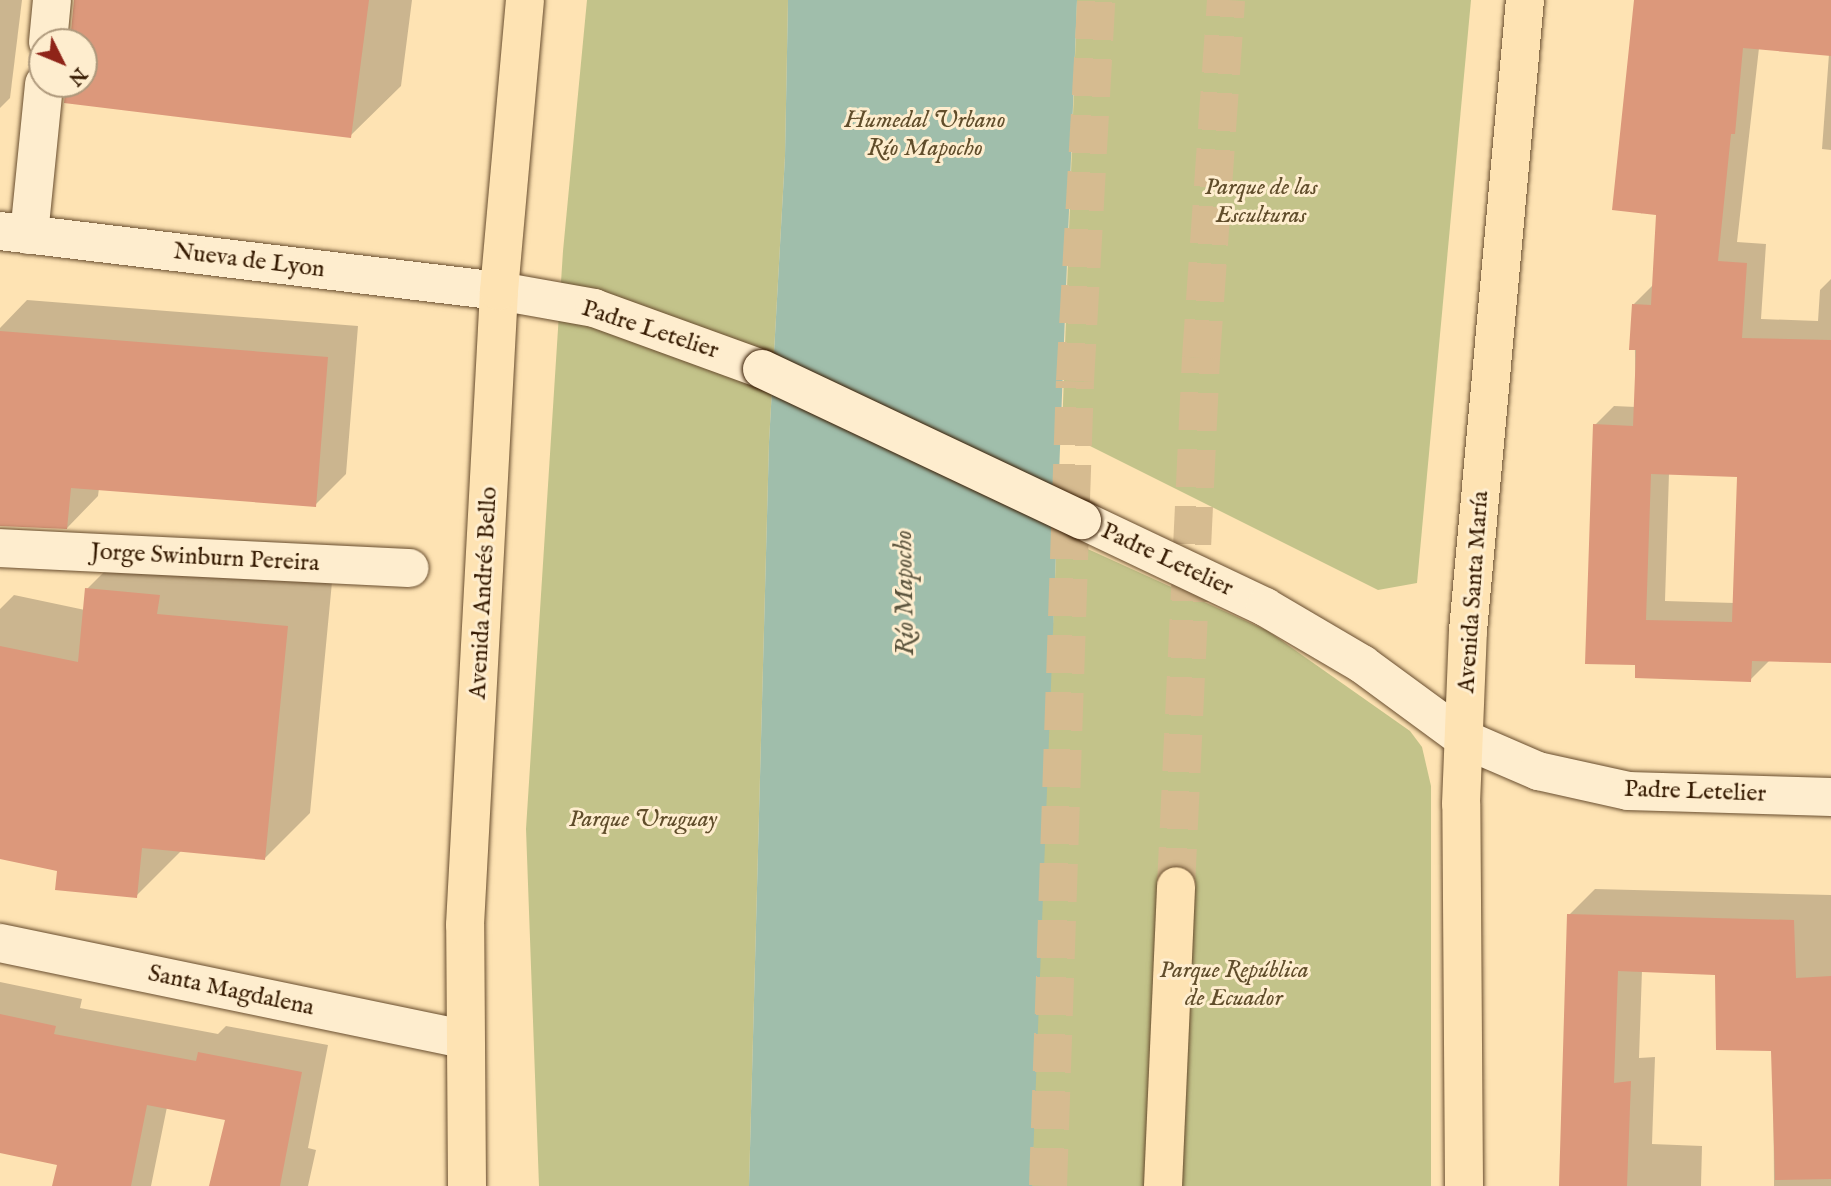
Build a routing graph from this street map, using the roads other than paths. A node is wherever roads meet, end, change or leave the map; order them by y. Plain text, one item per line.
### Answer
1 (52, 0) edge
2 (526, 0) edge
3 (1525, 0) edge
4 (49, 28) edge
5 (41, 98) edge
6 (14, 233) edge
7 (499, 290) junction
8 (0, 548) edge
9 (410, 568) dead end
10 (1464, 739) junction
11 (1831, 797) edge
12 (1175, 886) tunnel mouth
13 (0, 943) edge
14 (463, 1039) junction
15 (467, 1186) edge
16 (1163, 1186) edge
17 (1464, 1186) edge

1 - 4 street
2 - 7 main road, Avenida Andrés Bello
3 - 10 main road, Avenida Santa María
5 - 6 street
6 - 7 street, Nueva de Lyon
7 - 10 street, Padre Letelier, bridge
7 - 14 main road, Avenida Andrés Bello
8 - 9 street, Jorge Swinburn Pereira
10 - 11 street, Padre Letelier
10 - 17 main road, Avenida Santa María
12 - 16 main road
13 - 14 street, Santa Magdalena
14 - 15 main road, Avenida Andrés Bello

